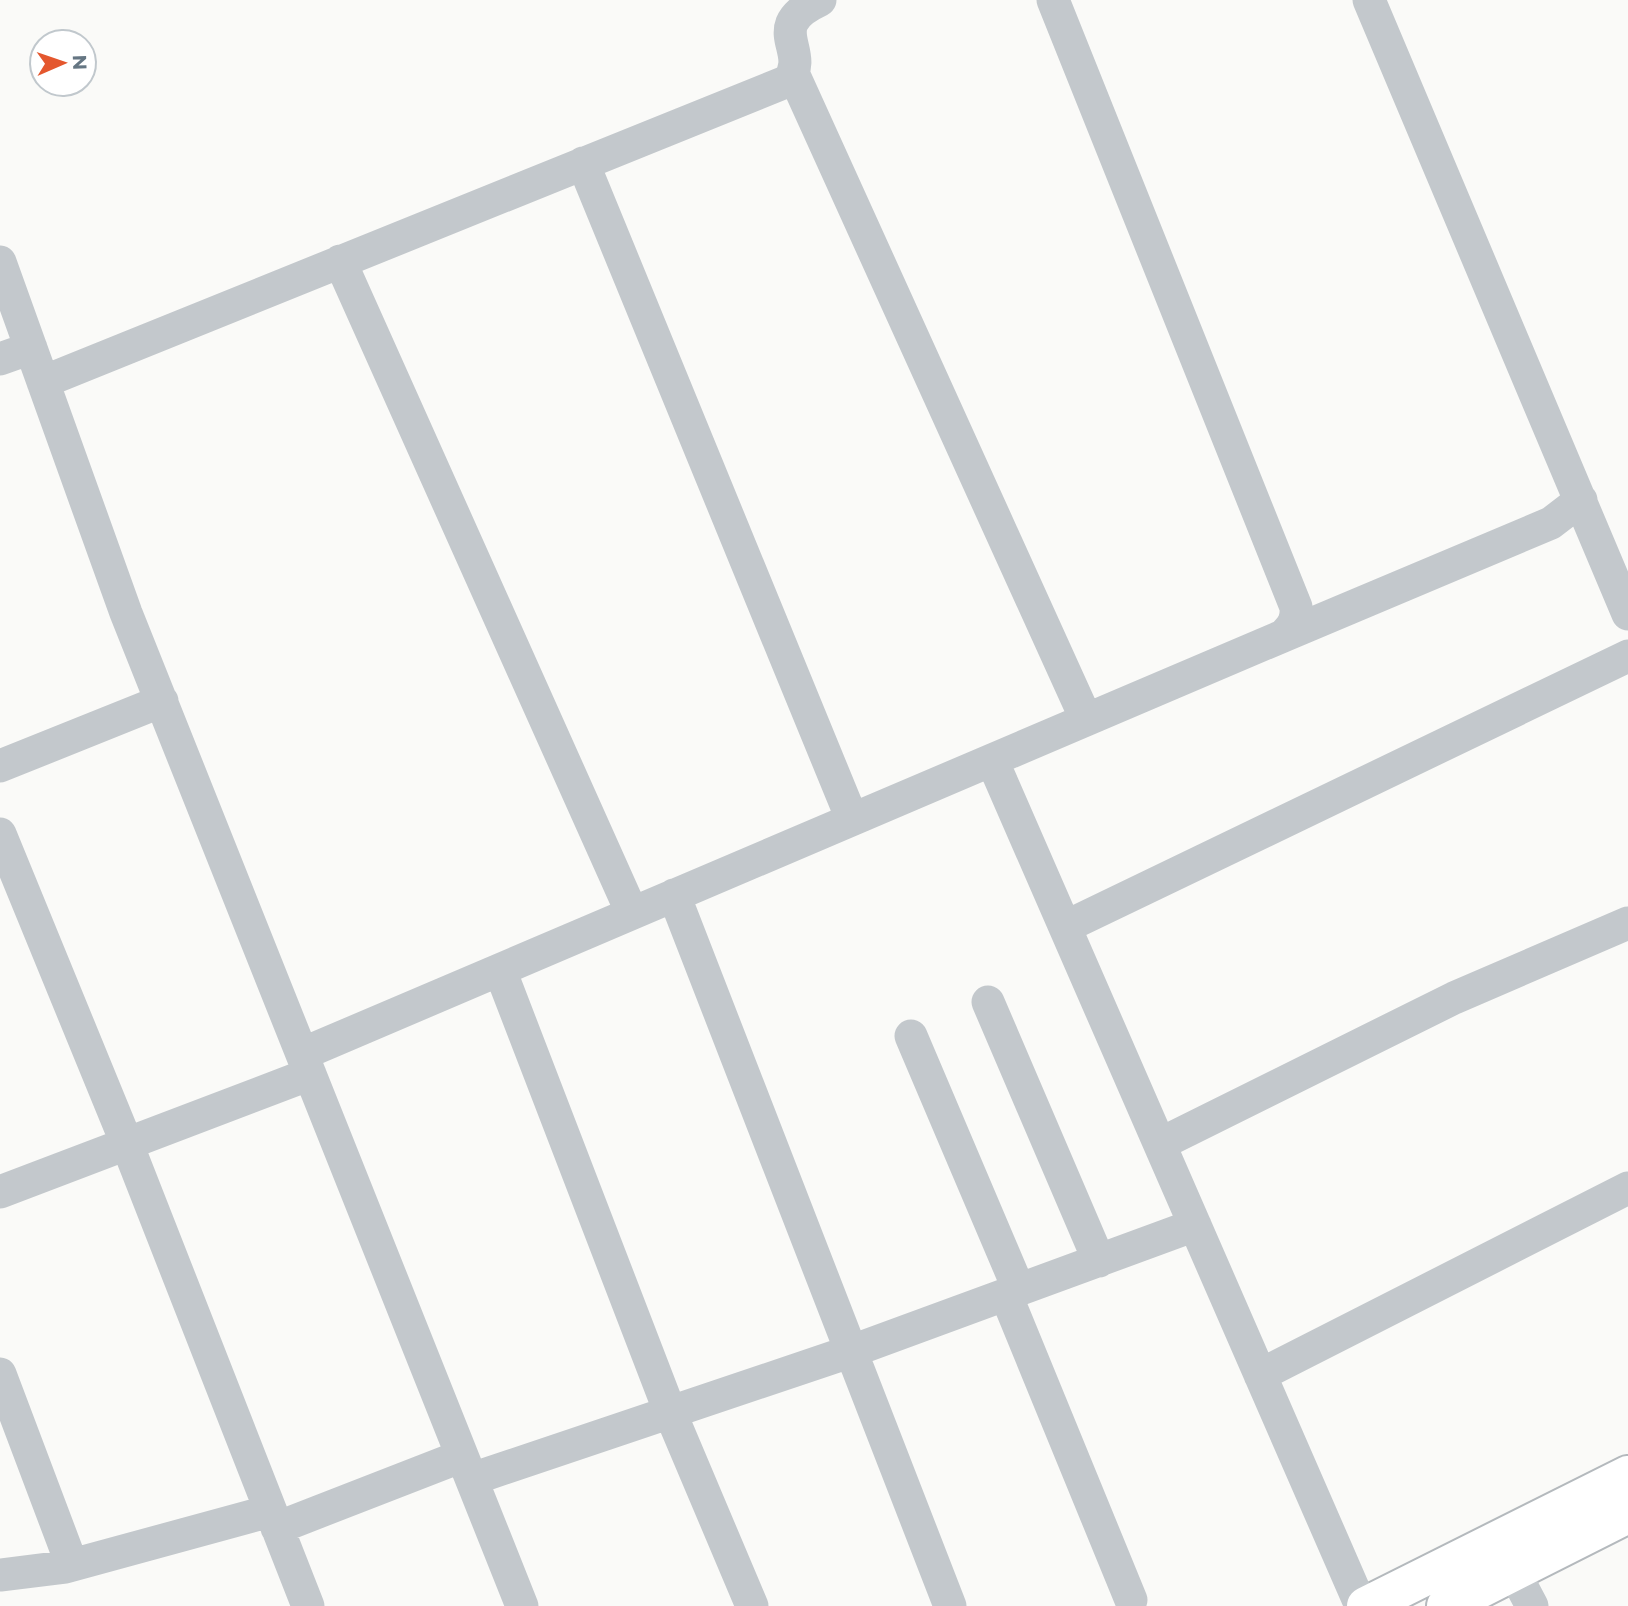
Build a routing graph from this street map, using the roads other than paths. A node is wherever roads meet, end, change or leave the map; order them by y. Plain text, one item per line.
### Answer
1 (820, 0) edge
2 (1053, 0) edge
3 (1369, 0) edge
4 (793, 74) junction
5 (583, 163) junction
6 (340, 261) junction
7 (0, 262) edge
8 (15, 353) edge
9 (43, 382) junction
10 (1580, 500) junction
11 (1628, 614) edge
12 (1283, 636) junction
13 (1628, 656) edge
14 (162, 701) junction
15 (1086, 719) junction
16 (992, 760) junction
17 (0, 766) edge
18 (852, 819) junction
19 (0, 834) edge
20 (674, 895) junction
21 (632, 913) junction
22 (1628, 923) edge
23 (1065, 927) junction
24 (500, 970) junction
25 (988, 1002) dead end
26 (911, 1036) dead end
27 (306, 1064) junction
28 (127, 1144) junction
29 (1160, 1144) junction
30 (1628, 1188) edge
31 (0, 1192) edge
32 (1195, 1225) junction
33 (1099, 1261) junction
34 (1012, 1292) junction
35 (852, 1351) junction
36 (0, 1374) edge
37 (1260, 1375) junction
38 (670, 1412) junction
39 (467, 1468) junction
40 (1628, 1475) edge
41 (1628, 1514) edge
42 (274, 1520) junction
43 (72, 1565) junction
44 (1514, 1572) junction
45 (0, 1575) edge
46 (1131, 1600) dead end
47 (308, 1606) edge
48 (522, 1606) edge
49 (752, 1606) edge
50 (950, 1606) edge
51 (1363, 1606) edge
52 (1446, 1606) edge
53 (1532, 1606) edge

1 - 4 street
2 - 12 street
3 - 10 street
4 - 5 street
4 - 15 street
5 - 6 street
5 - 18 street
6 - 9 street
6 - 21 street
7 - 8 street
8 - 9 street
9 - 14 street
10 - 11 street
10 - 12 street
12 - 15 street
13 - 23 street
14 - 17 street
14 - 27 street
15 - 16 street
16 - 18 street
16 - 23 street
18 - 20 street
19 - 28 street
20 - 21 street
20 - 35 street
21 - 24 street
22 - 29 street
23 - 29 street
24 - 27 street
24 - 38 street
25 - 33 street
26 - 34 street
27 - 28 street
27 - 39 street
28 - 31 street
28 - 42 street
29 - 32 street
30 - 37 street
32 - 33 street
32 - 37 street
33 - 34 street
34 - 35 street
34 - 46 street
35 - 38 street
35 - 50 street
36 - 43 street
37 - 51 street
38 - 39 street
38 - 49 street
39 - 42 street
39 - 48 street
40 - 51 highway
41 - 44 highway
42 - 43 street
42 - 47 street
43 - 45 street
44 - 52 highway
44 - 53 street

